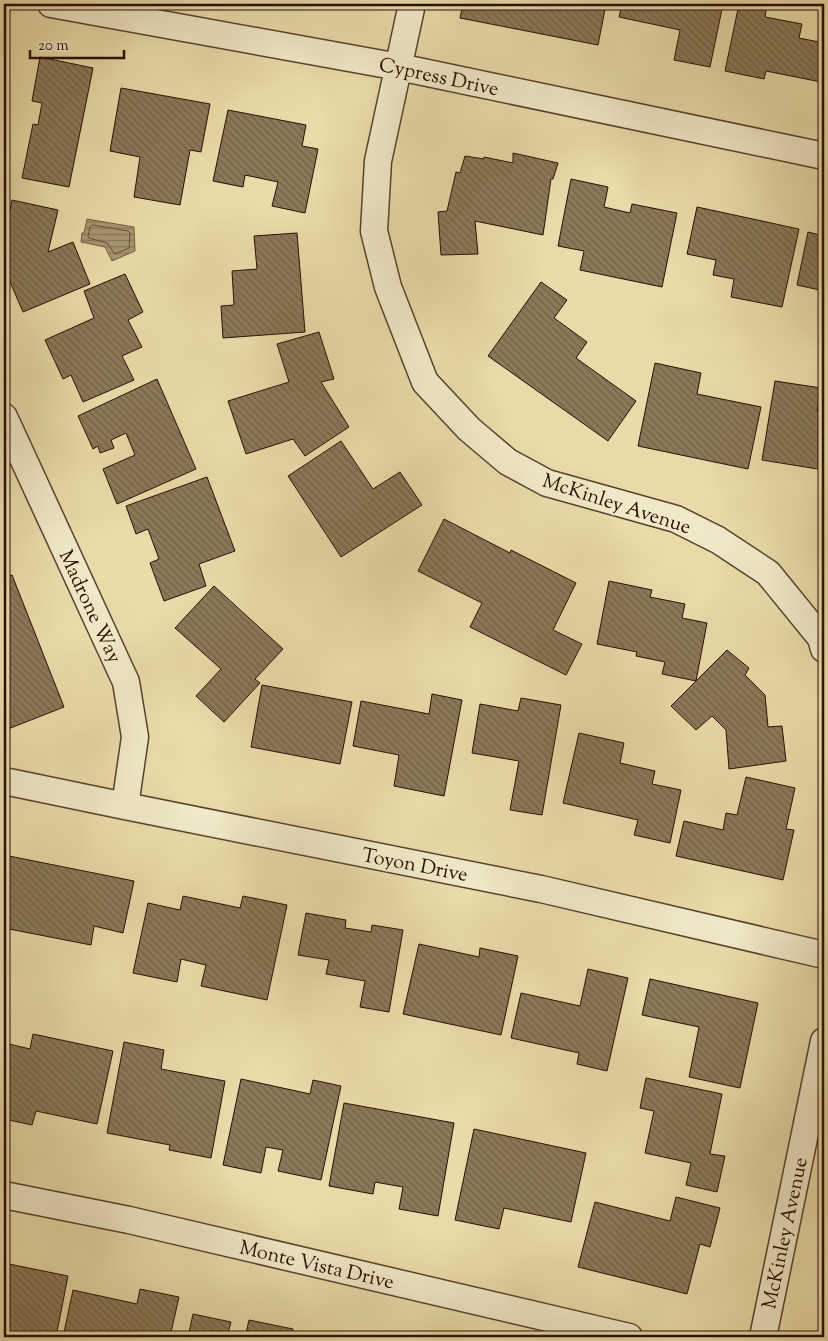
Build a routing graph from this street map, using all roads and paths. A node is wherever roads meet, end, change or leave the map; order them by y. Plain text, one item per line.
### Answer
1 (51, 4) edge
2 (412, 4) edge
3 (399, 67) junction
4 (824, 156) edge
5 (4, 417) edge
6 (823, 641) edge
7 (4, 781) edge
8 (125, 806) junction
9 (824, 955) edge
10 (824, 1041) edge
11 (4, 1195) edge
12 (629, 1337) edge
13 (763, 1337) edge

1 - 3 street, Cypress Drive
2 - 3 street, McKinley Avenue
3 - 4 street, Cypress Drive
3 - 6 street, McKinley Avenue
5 - 8 street, Madrone Way
7 - 8 street, Toyon Drive
8 - 9 street, Toyon Drive
10 - 13 street, McKinley Avenue
11 - 12 street, Monte Vista Drive

